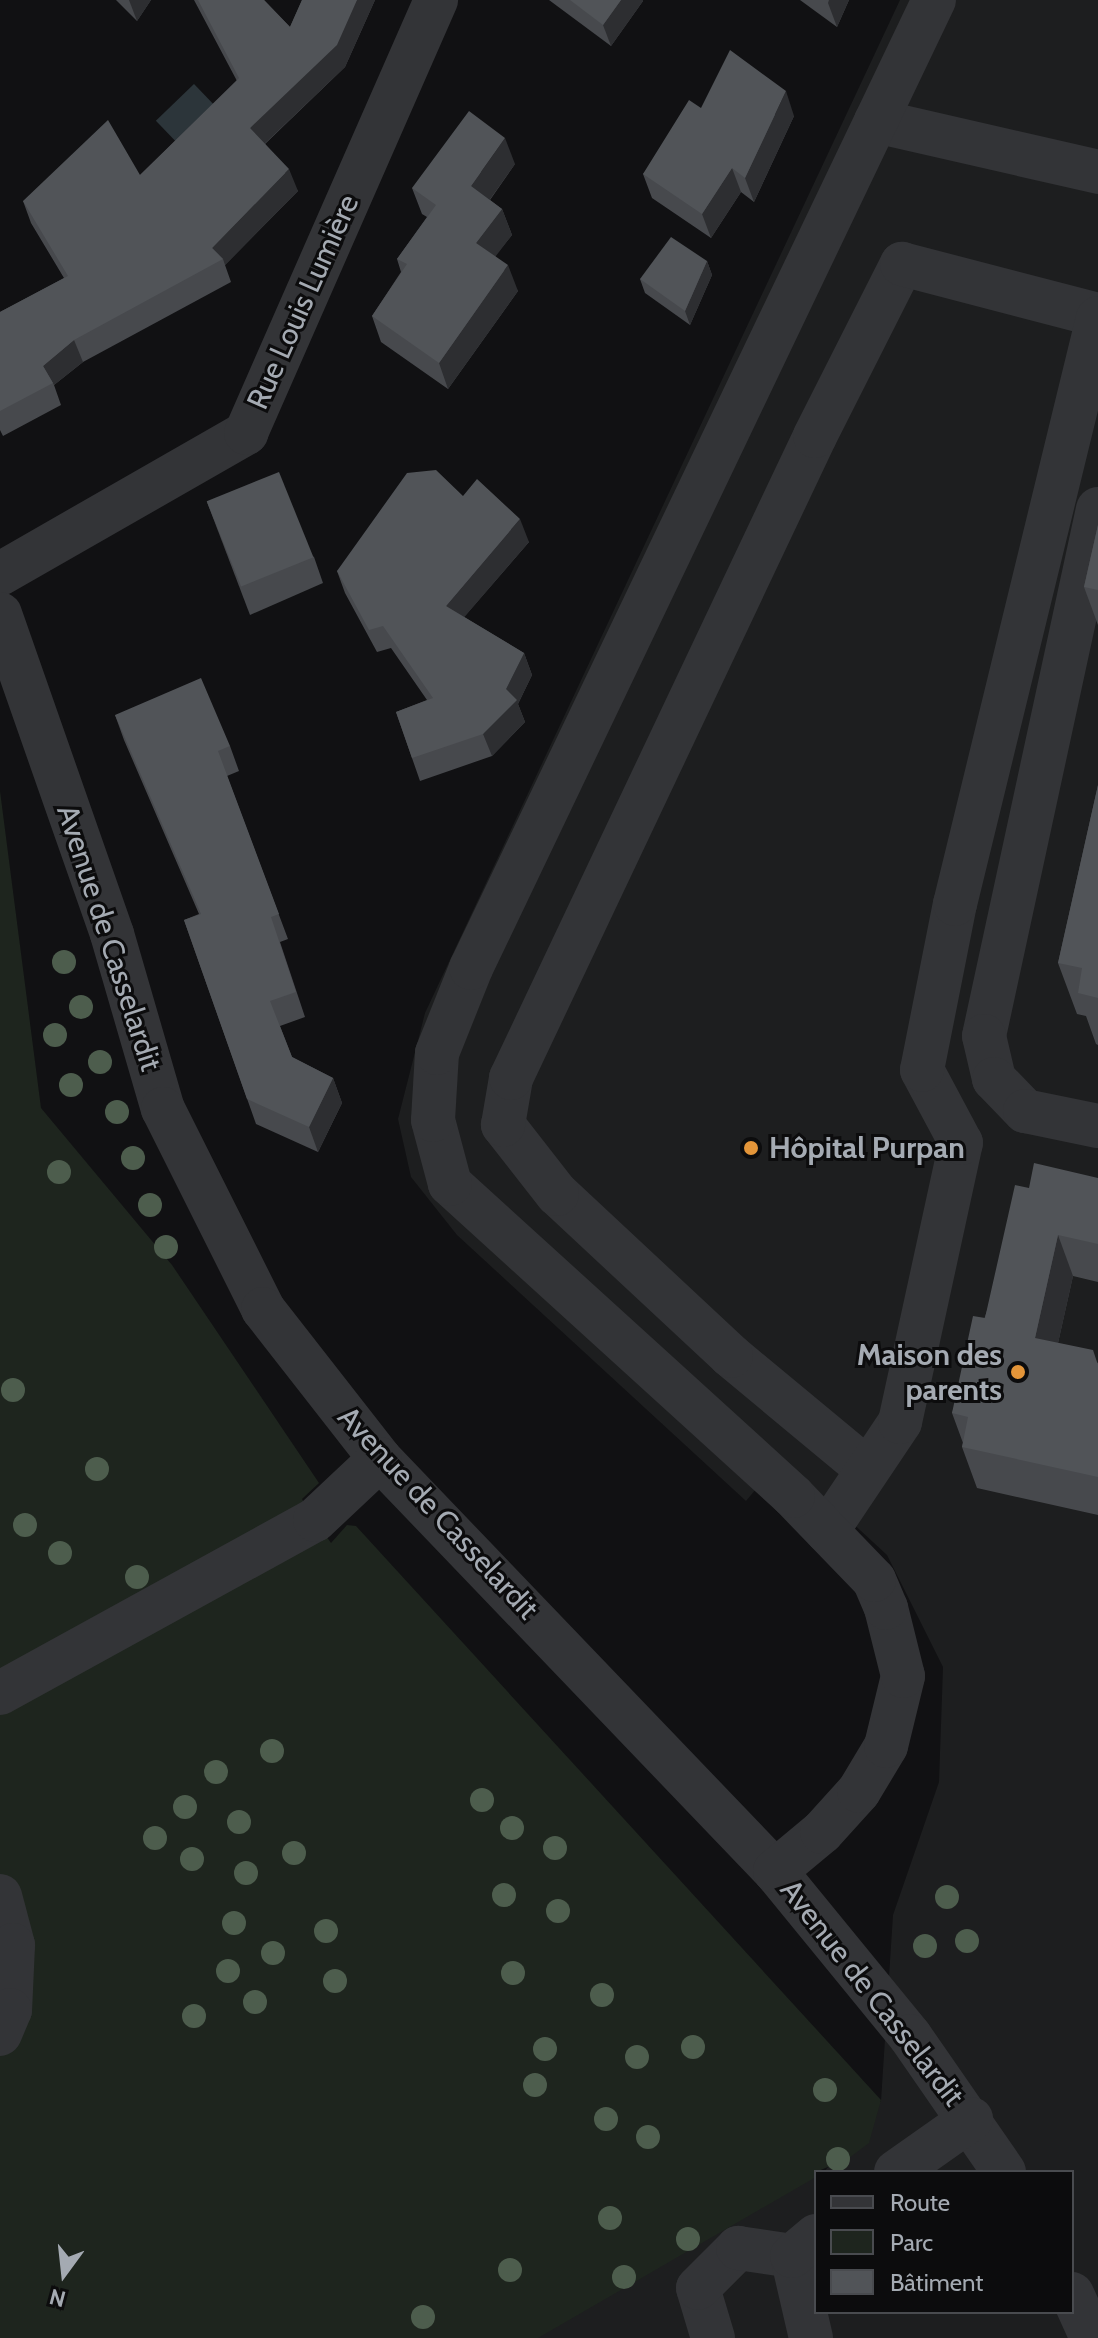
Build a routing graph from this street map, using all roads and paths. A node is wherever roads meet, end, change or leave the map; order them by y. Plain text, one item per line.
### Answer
1 (436, 0) edge
2 (934, 0) edge
3 (876, 121) junction
4 (1098, 172) edge
5 (1098, 316) edge
6 (1098, 509) edge
7 (0, 574) edge
8 (0, 614) edge
9 (1098, 1126) edge
10 (380, 1459) junction
11 (867, 1469) junction
12 (827, 1531) junction
13 (0, 1693) edge
14 (775, 1871) junction
15 (0, 1896) edge
16 (0, 2034) edge
17 (971, 2119) junction
18 (899, 2170) edge
19 (1003, 2170) edge
20 (804, 2246) edge
21 (1074, 2298) edge
22 (713, 2338) edge
23 (811, 2338) edge
24 (1092, 2338) edge

1 - 7 street, Rue Louis Lumière
2 - 3 street
3 - 4 street
3 - 12 street
5 - 11 street
5 - 11 street
6 - 9 street
8 - 10 street, Avenue de Casselardit
10 - 13 street
10 - 14 street, Avenue de Casselardit
11 - 12 street
12 - 14 street
14 - 17 street, Avenue de Casselardit
15 - 16 street
17 - 18 street
17 - 19 street, Avenue de Casselardit
20 - 22 street
20 - 23 street
21 - 24 street

